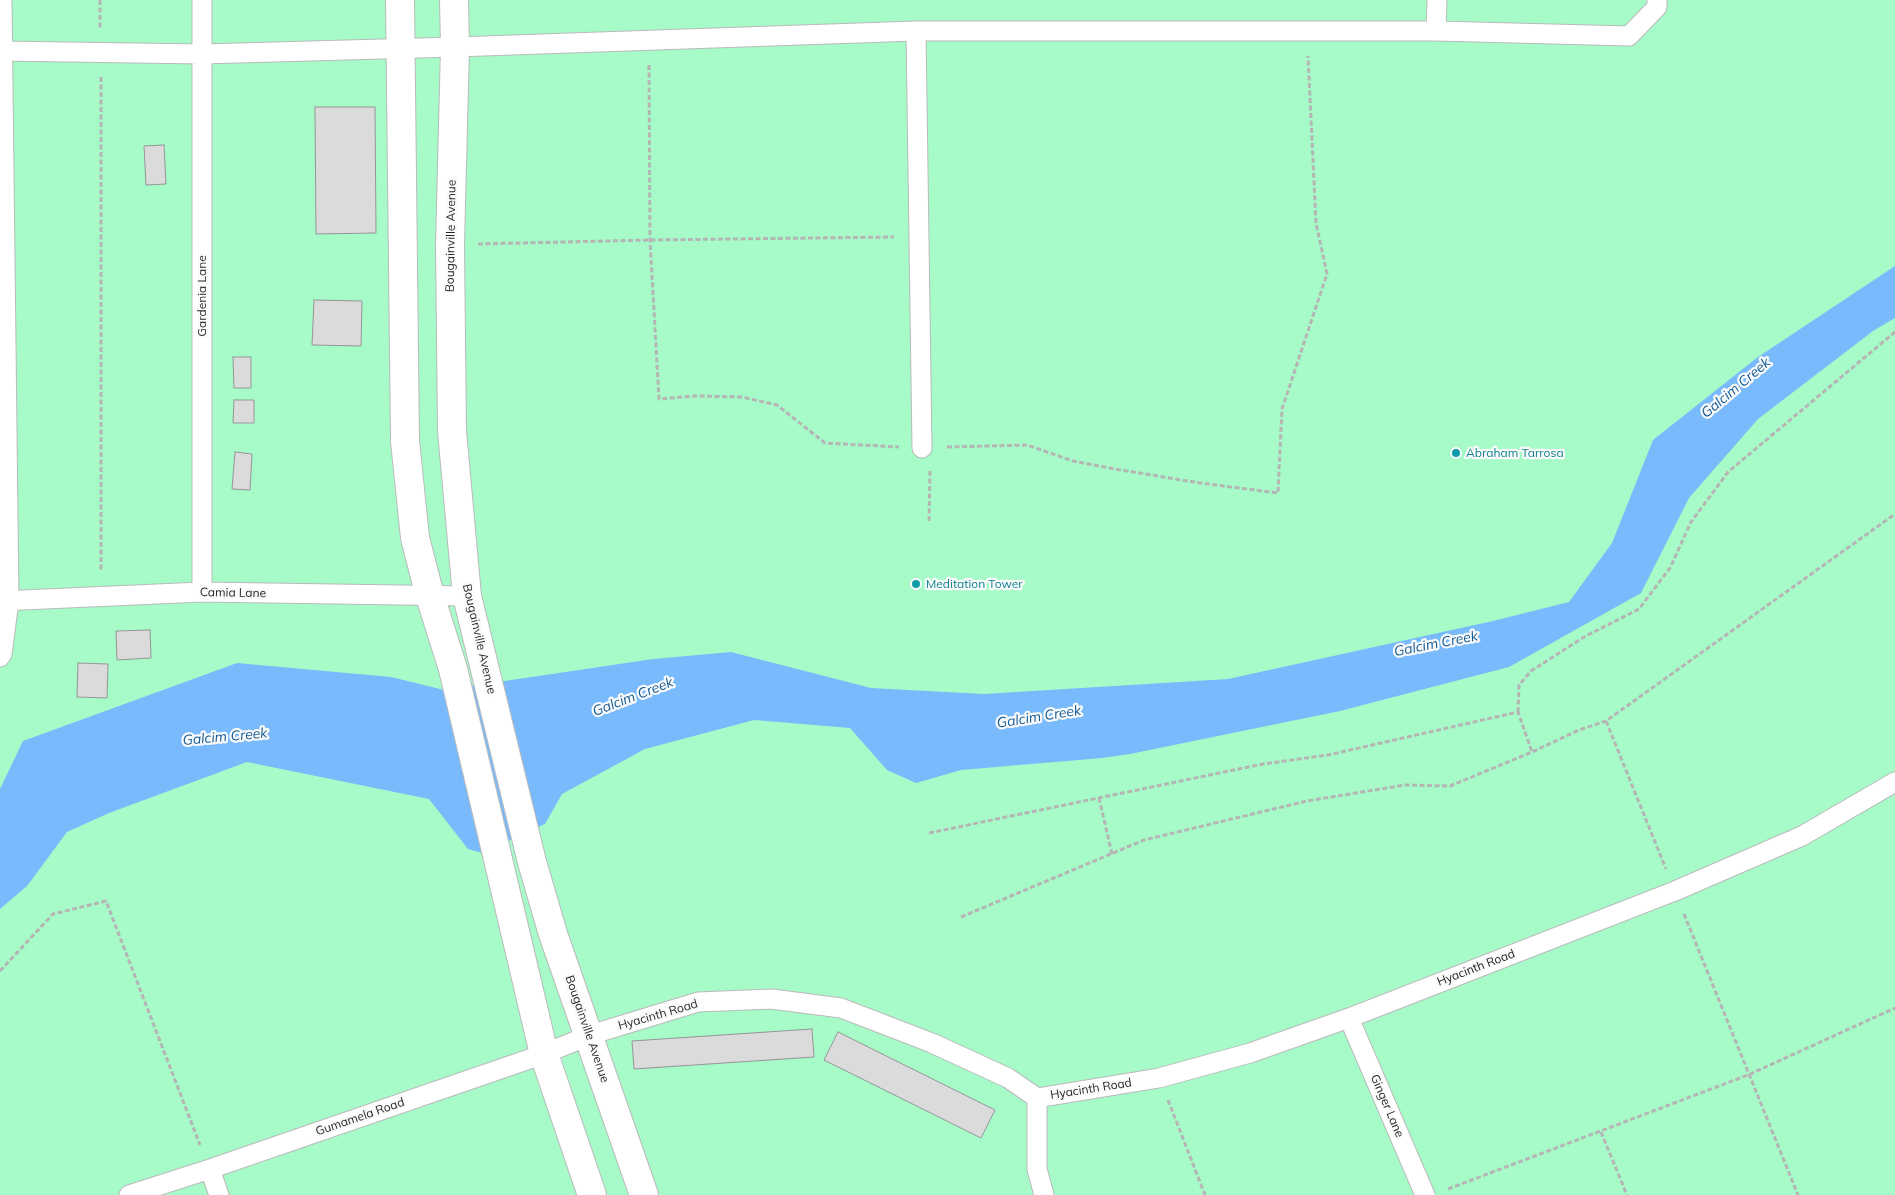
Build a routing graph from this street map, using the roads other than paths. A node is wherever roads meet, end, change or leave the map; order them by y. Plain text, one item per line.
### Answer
1 (2, 0) edge
2 (202, 0) edge
3 (400, 0) edge
4 (454, 0) edge
5 (1437, 0) edge
6 (1657, 0) edge
7 (916, 30) junction
8 (1436, 31) junction
9 (455, 47) junction
10 (401, 48) junction
11 (1, 51) edge
12 (202, 54) junction
13 (926, 448) road end
14 (202, 592) junction
15 (430, 596) junction
16 (466, 596) junction
17 (4, 601) edge
18 (0, 657) edge
19 (1895, 782) edge
20 (1349, 1018) junction
21 (590, 1035) junction
22 (544, 1054) junction
23 (1037, 1098) junction
24 (210, 1169) junction
25 (1433, 1193) edge
26 (129, 1195) edge
27 (219, 1195) edge
28 (592, 1195) edge
29 (644, 1195) edge
30 (1044, 1195) edge

1 - 11 lane
2 - 12 lane, Gardenia Lane
3 - 10 street
4 - 9 street, Bougainville Avenue
5 - 8 lane
6 - 8 lane
7 - 8 lane
7 - 9 lane
7 - 13 lane
9 - 10 lane
9 - 16 street, Bougainville Avenue
10 - 12 lane
10 - 15 street
11 - 12 lane
11 - 17 lane
12 - 14 lane, Gardenia Lane
14 - 15 lane, Camia Lane
14 - 17 lane, Camia Lane
15 - 16 lane, Camia Lane
15 - 22 street
16 - 21 street, Bougainville Avenue
17 - 18 lane
19 - 20 lane, Hyacinth Road
20 - 23 lane, Hyacinth Road
20 - 25 lane, Ginger Lane
21 - 22 lane, Gumamela Road
21 - 23 lane, Hyacinth Road
21 - 29 street, Bougainville Avenue
22 - 24 lane, Gumamela Road
22 - 28 street
23 - 30 lane, Hyacinth Road
24 - 26 lane, Gumamela Road
24 - 27 lane

